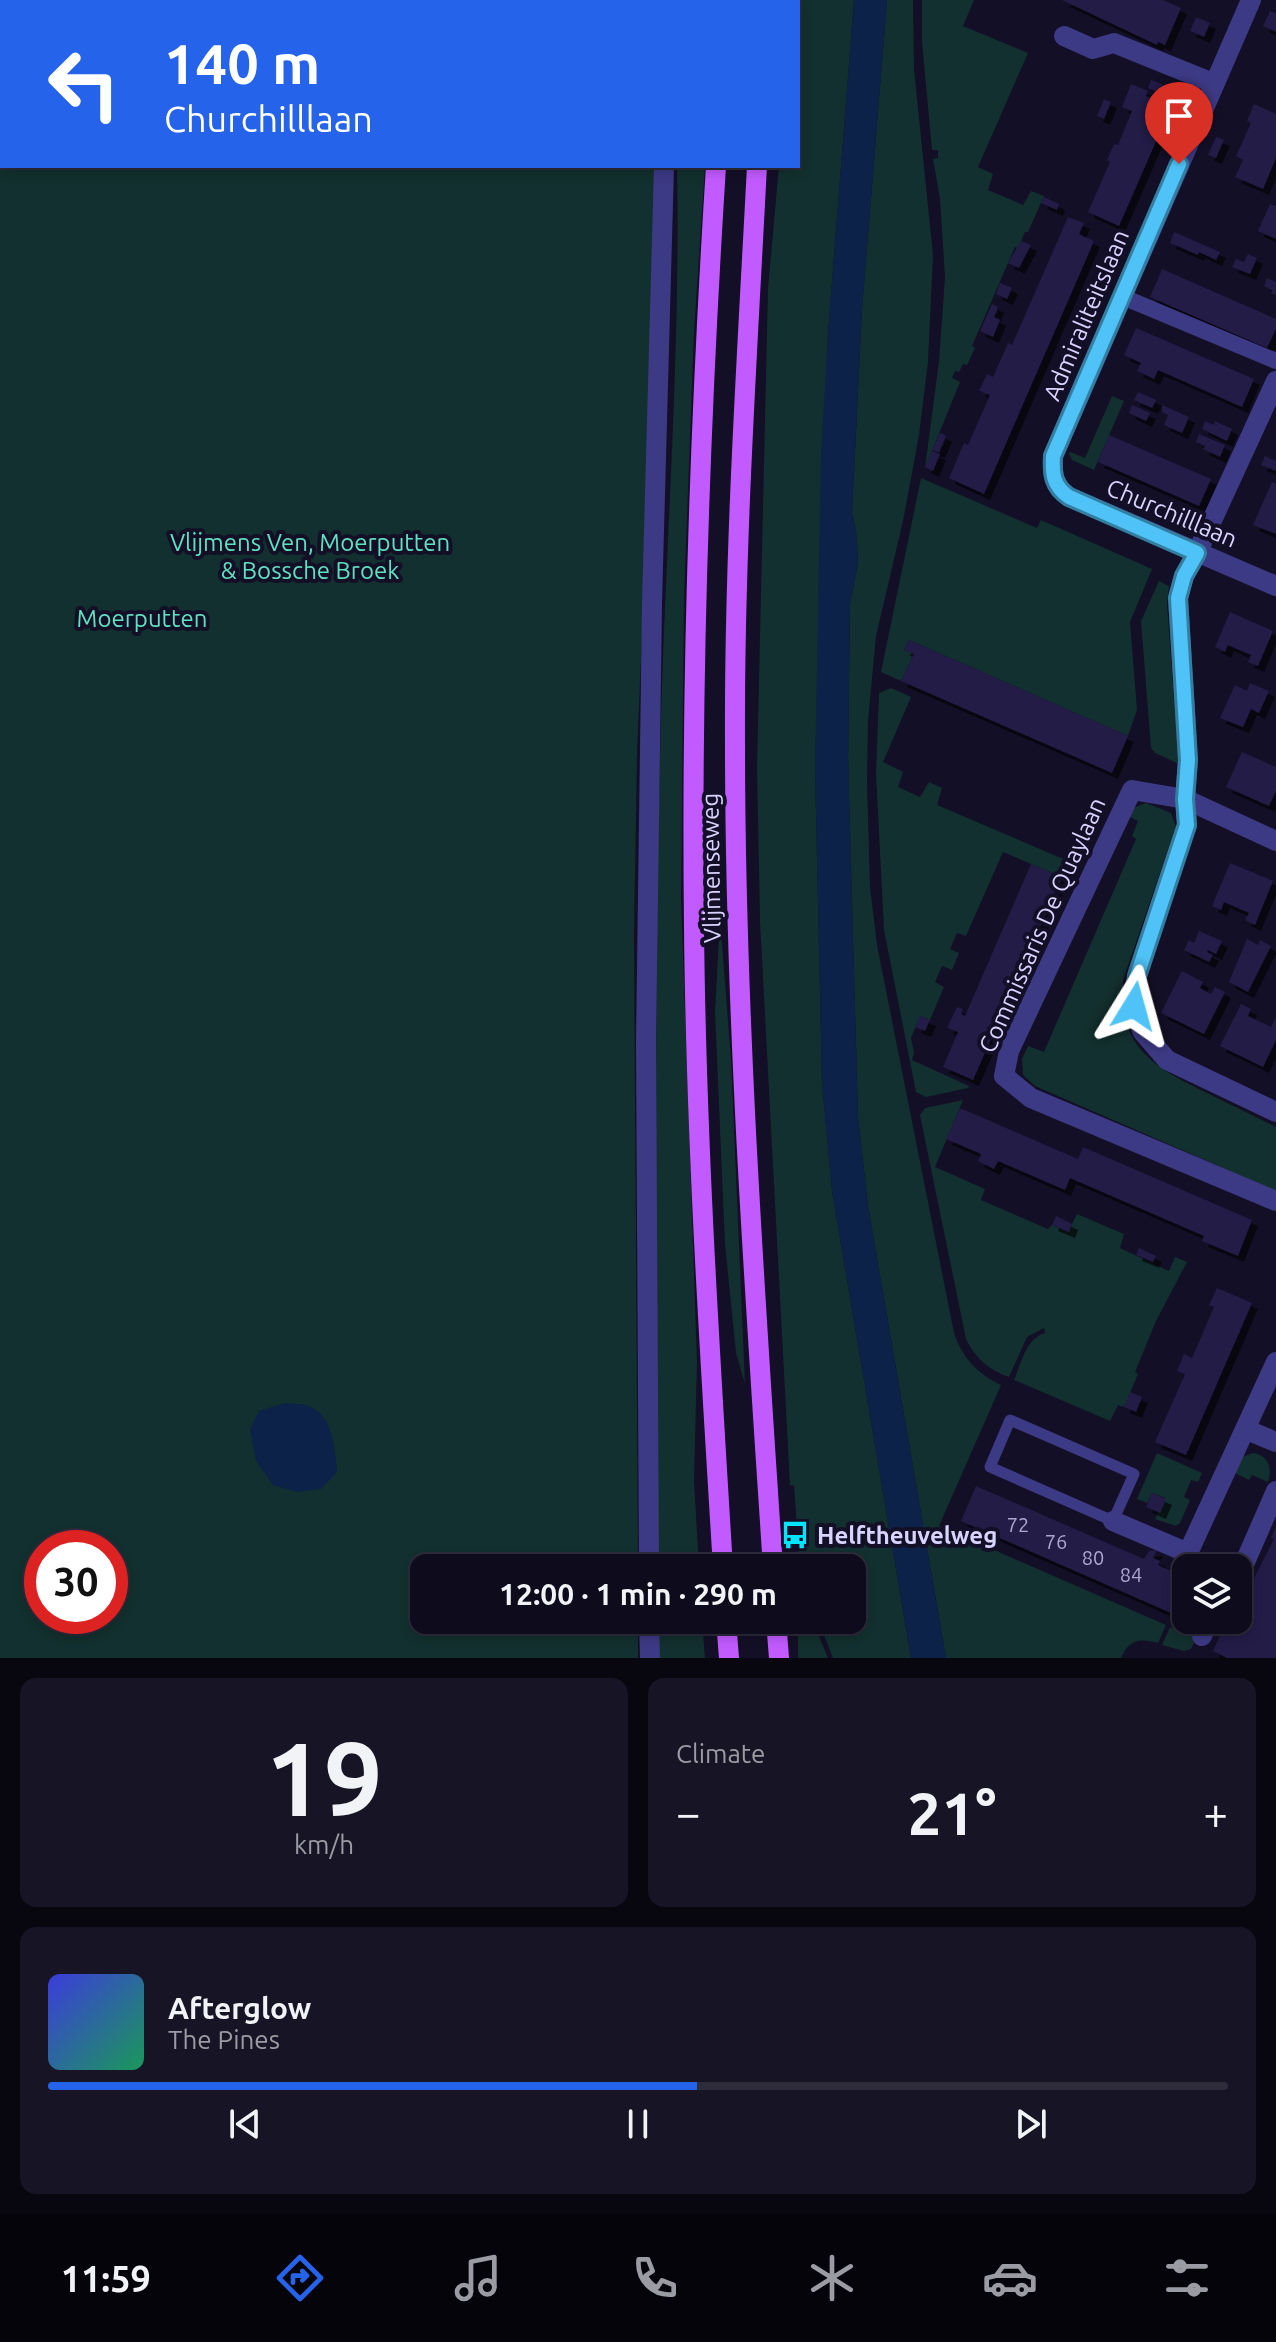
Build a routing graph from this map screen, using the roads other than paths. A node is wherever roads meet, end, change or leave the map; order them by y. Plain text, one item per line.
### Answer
1 (1251, 0) edge
2 (1064, 36) dead end
3 (1213, 83) junction
4 (664, 168) edge
5 (716, 168) edge
6 (757, 168) edge
7 (1123, 297) junction
8 (1276, 361) edge
9 (1276, 381) edge
10 (1054, 480) joint
11 (1197, 553) junction
12 (1276, 586) edge
13 (1185, 799) junction
14 (1276, 841) edge
15 (1276, 1112) edge
16 (1276, 1201) edge
17 (1276, 1362) edge
18 (1247, 1430) junction
19 (1276, 1442) edge
20 (1276, 1491) edge
21 (1113, 1521) junction
22 (649, 1554) edge
23 (722, 1554) edge
24 (772, 1554) edge
25 (1248, 1554) edge
26 (649, 1634) edge
27 (727, 1634) edge
28 (777, 1634) edge
29 (650, 1658) edge
30 (729, 1658) edge
31 (779, 1658) edge

1 - 3 street, Admiraliteitslaan
2 - 3 street
3 - 7 street, Admiraliteitslaan
4 - 22 street
5 - 23 main road, Vlijmenseweg
6 - 24 main road, Vlijmenseweg
7 - 8 street
7 - 10 street, Admiraliteitslaan
9 - 11 street
10 - 11 street, Churchilllaan
11 - 12 street, Churchilllaan
11 - 13 street
13 - 14 street
13 - 15 street
13 - 16 street, Commissaris De Quaylaan
17 - 18 street
18 - 19 street
18 - 21 street
20 - 25 street
21 - 21 lane
26 - 29 street
27 - 30 main road
28 - 31 main road

